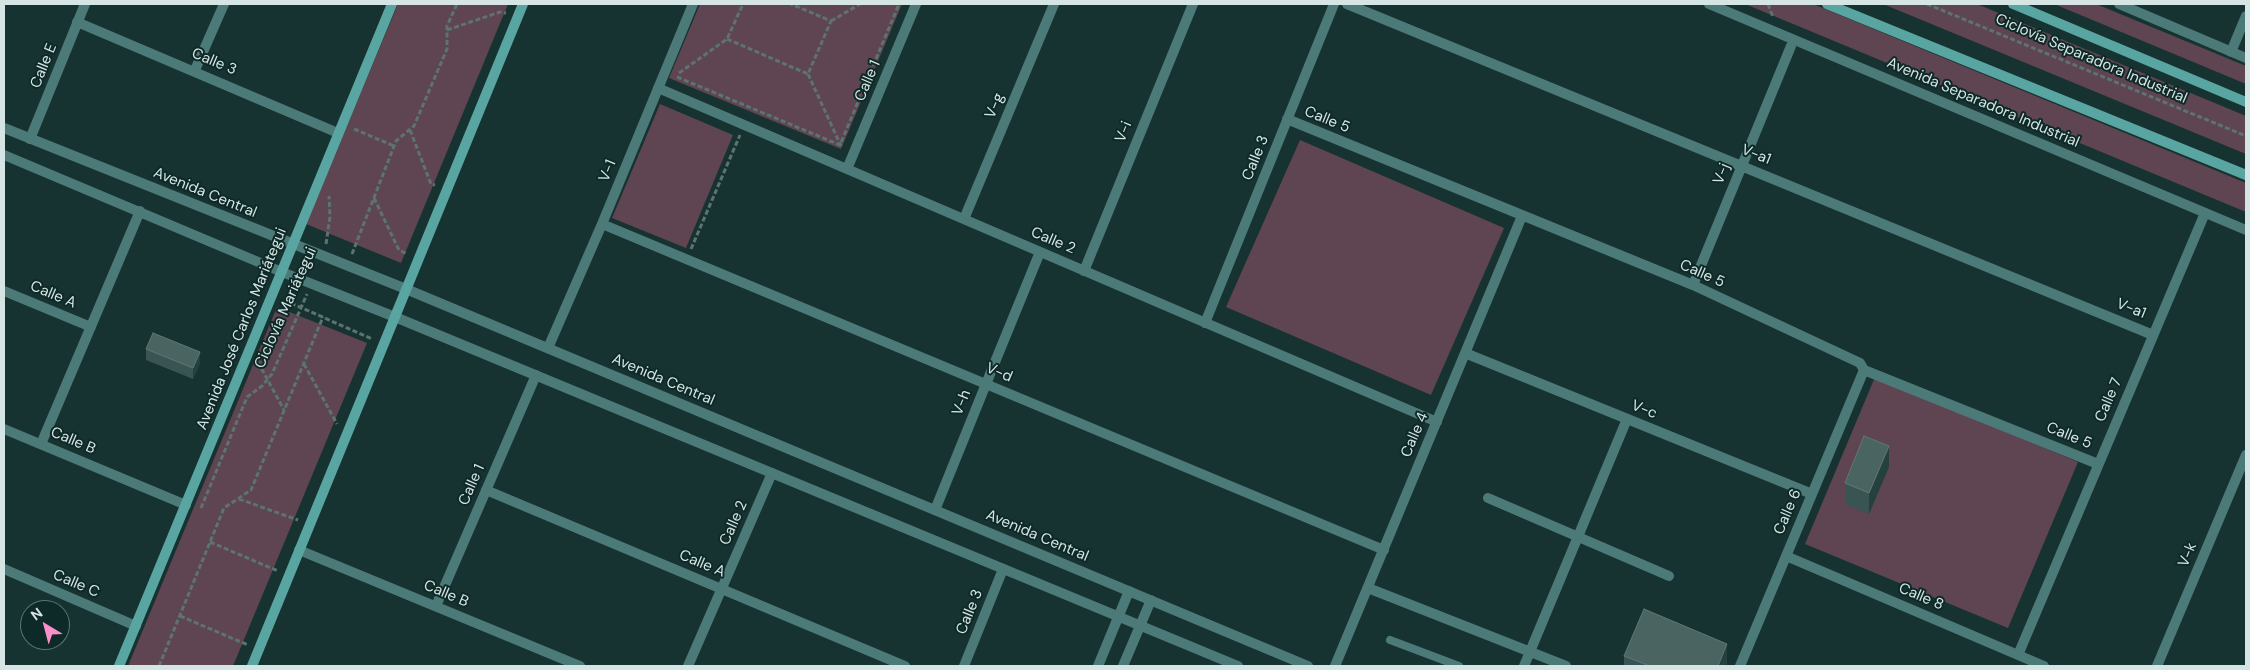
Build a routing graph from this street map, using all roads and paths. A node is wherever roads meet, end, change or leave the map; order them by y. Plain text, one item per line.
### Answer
1 (85, 4) edge
2 (224, 4) edge
3 (392, 4) edge
4 (457, 4) edge
5 (523, 4) edge
6 (693, 4) edge
7 (743, 4) edge
8 (790, 4) edge
9 (860, 4) edge
10 (899, 4) edge
11 (916, 4) edge
12 (1054, 4) edge
13 (1193, 4) edge
14 (1334, 4) edge
15 (1347, 4) edge
16 (1709, 4) edge
17 (1828, 4) edge
18 (1927, 4) edge
19 (2013, 4) edge
20 (2122, 4) edge
21 (2246, 16) edge
22 (518, 17) junction
23 (831, 21) junction
24 (78, 22) junction
25 (447, 30) junction
26 (727, 39) junction
27 (1791, 46) dead end
28 (2232, 52) junction
29 (2246, 58) edge
30 (195, 70) junction
31 (808, 74) junction
32 (675, 76) junction
33 (658, 88) junction
34 (2246, 102) edge
35 (1287, 120) junction
36 (360, 121) dead end
37 (744, 124) junction
38 (4, 128) edge
39 (340, 128) junction
40 (356, 130) junction
41 (410, 130) junction
42 (2246, 136) edge
43 (30, 138) junction
44 (352, 138) dead end
45 (394, 146) junction
46 (840, 146) junction
47 (4, 155) edge
48 (1742, 166) junction
49 (847, 169) junction
50 (2246, 175) edge
51 (331, 190) dead end
52 (446, 191) junction
53 (374, 197) junction
54 (140, 212) junction
55 (2205, 213) junction
56 (1522, 216) junction
57 (964, 219) junction
58 (602, 224) junction
59 (2246, 230) edge
60 (293, 244) junction
61 (1040, 252) junction
62 (352, 254) dead end
63 (324, 257) junction
64 (686, 259) junction
65 (418, 260) junction
66 (1084, 271) junction
67 (282, 272) junction
68 (311, 284) junction
69 (1693, 285) junction
70 (406, 289) junction
71 (4, 290) edge
72 (272, 295) junction
73 (302, 308) junction
74 (323, 317) junction
75 (395, 317) junction
76 (1205, 323) junction
77 (91, 327) junction
78 (2153, 335) junction
79 (384, 344) junction
80 (250, 347) junction
81 (548, 348) junction
82 (1465, 353) junction
83 (304, 363) junction
84 (1864, 370) junction
85 (536, 376) junction
86 (268, 379) junction
87 (986, 384) junction
88 (284, 410) junction
89 (1627, 419) junction
90 (1437, 422) junction
91 (4, 429) edge
92 (345, 438) junction
93 (41, 444) junction
94 (2246, 455) edge
95 (2098, 464) junction
96 (772, 473) junction
97 (486, 490) junction
98 (1812, 494) junction
99 (238, 498) junction
100 (1488, 498) dead end
101 (186, 505) junction
102 (935, 510) junction
103 (198, 514) dead end
104 (310, 524) junction
105 (1578, 537) junction
106 (210, 542) junction
107 (299, 550) junction
108 (1384, 550) junction
109 (1786, 556) junction
110 (4, 569) edge
111 (1003, 569) junction
112 (289, 576) junction
113 (1669, 576) dead end
114 (1368, 588) junction
115 (722, 589) junction
116 (1129, 591) junction
117 (1150, 600) junction
118 (436, 606) junction
119 (1118, 615) junction
120 (180, 616) junction
121 (1140, 624) junction
122 (136, 626) junction
123 (1390, 640) dead end
124 (259, 649) junction
125 (1530, 652) junction
126 (2018, 655) junction
127 (563, 663) edge
128 (119, 666) edge
129 (159, 666) edge
130 (252, 666) edge
131 (580, 666) edge
132 (688, 666) edge
133 (905, 666) edge
134 (964, 666) edge
135 (1098, 666) edge
136 (1123, 666) edge
137 (1238, 666) edge
138 (1308, 666) edge
139 (1336, 666) edge
140 (1459, 666) edge
141 (1524, 666) edge
142 (1566, 666) edge
143 (1740, 666) edge
144 (2044, 666) edge
145 (2157, 666) edge

1 - 24 street, Calle E
2 - 30 street
3 - 39 main road, Avenida José Carlos Mariátegui
4 - 25 path
5 - 22 main road
6 - 33 street, V-1
7 - 26 path
8 - 23 path
9 - 23 path
10 - 46 path
11 - 49 street, Calle 1
12 - 57 street, V-g
13 - 66 street, V-i
14 - 35 street, Calle 3
15 - 48 street, V-a1
16 - 55 street, Avenida Separadora Industrial
17 - 50 main road
18 - 42 path, Ciclovía Separadora Industrial
19 - 34 main road
20 - 28 street
21 - 28 street
22 - 25 path
22 - 52 main road
23 - 31 path
24 - 30 street, Calle 3
24 - 43 street, Calle E
25 - 41 path
26 - 31 path
26 - 32 path
27 - 48 street, V-j
28 - 29 street
30 - 39 street, Calle 3
31 - 46 path
32 - 33 path
32 - 46 path
33 - 37 street, Calle 2
33 - 58 street, V-1
35 - 56 street, Calle 5
35 - 76 street, Calle 3
36 - 40 path
37 - 49 street, Calle 2
37 - 64 path
38 - 43 street, Avenida Central
39 - 40 path
39 - 60 main road, Avenida José Carlos Mariátegui
40 - 44 path
40 - 45 path
41 - 45 path
41 - 52 path
43 - 60 street, Avenida Central
45 - 53 path
46 - 49 path
47 - 54 street
48 - 69 street, V-j
48 - 78 street, V-a1
49 - 57 street, Calle 2
51 - 63 path, Ciclovía Mariátegui
52 - 65 main road
53 - 62 path
53 - 65 path
54 - 67 street
54 - 77 street
55 - 59 street, Avenida Separadora Industrial
55 - 78 street, Calle 7
56 - 69 street, Calle 5
56 - 82 street, Calle 4
57 - 61 street, Calle 2
58 - 64 street, V-d
58 - 81 street, V-1
60 - 63 street, Avenida Central
60 - 67 main road, Avenida José Carlos Mariátegui
61 - 66 street, Calle 2
61 - 87 street, V-h
63 - 70 street, Avenida Central
64 - 87 street, V-d
65 - 70 main road
66 - 76 street, Calle 2
67 - 68 street
67 - 72 main road, Avenida José Carlos Mariátegui
68 - 73 path, Ciclovía Mariátegui
68 - 75 street
69 - 84 street, Calle 5
70 - 75 main road
70 - 81 street, Avenida Central
71 - 77 street, Calle A
72 - 73 path
72 - 80 main road, Avenida José Carlos Mariátegui
73 - 74 path
73 - 86 path, Ciclovía Mariátegui
74 - 79 path
74 - 83 path
75 - 79 main road
75 - 85 street
76 - 90 street, Calle 2
77 - 93 street
78 - 95 street, Calle 7
79 - 92 main road
80 - 86 path
80 - 101 main road, Avenida José Carlos Mariátegui
81 - 102 street, Avenida Central
82 - 89 street, V-c
82 - 90 street, Calle 4
83 - 88 path
83 - 92 path
84 - 95 street, Calle 5
84 - 98 street, Calle 6
85 - 96 street
85 - 97 street, Calle 1
86 - 88 path
86 - 103 path, Ciclovía Mariátegui
87 - 102 street, V-h
87 - 108 street, V-d
88 - 99 path
89 - 98 street, V-c
89 - 105 street
90 - 108 street, Calle 4
91 - 93 street, Calle B
92 - 104 main road
93 - 101 street, Calle B
94 - 145 street, V-k
95 - 126 street, Calle 7
96 - 111 street
96 - 115 street, Calle 2
97 - 115 street, Calle A
97 - 118 street, Calle 1
98 - 109 street, Calle 6
99 - 104 path
99 - 106 path
100 - 105 street
101 - 122 main road, Avenida José Carlos Mariátegui
102 - 116 street, Avenida Central
104 - 107 main road
105 - 113 street
105 - 125 street
106 - 112 path
106 - 120 path
107 - 112 main road
107 - 118 street, Calle B
108 - 114 street, Calle 4
109 - 126 street, Calle 8
109 - 143 street, Calle 6
110 - 122 street, Calle C
111 - 119 street
111 - 134 street, Calle 3
112 - 124 main road
114 - 125 street
114 - 139 street, Calle 4
115 - 132 street, Calle 2
115 - 133 street, Calle A
116 - 117 street, Avenida Central
116 - 119 street
117 - 121 street
117 - 138 street, Avenida Central
118 - 127 street, Calle B
119 - 121 street
119 - 135 street
120 - 124 path
120 - 129 path
121 - 136 street
121 - 137 street
122 - 128 main road, Avenida José Carlos Mariátegui
123 - 140 lane
124 - 130 main road
125 - 141 street
125 - 142 street
126 - 144 street, Calle 8
127 - 131 street, Calle B

